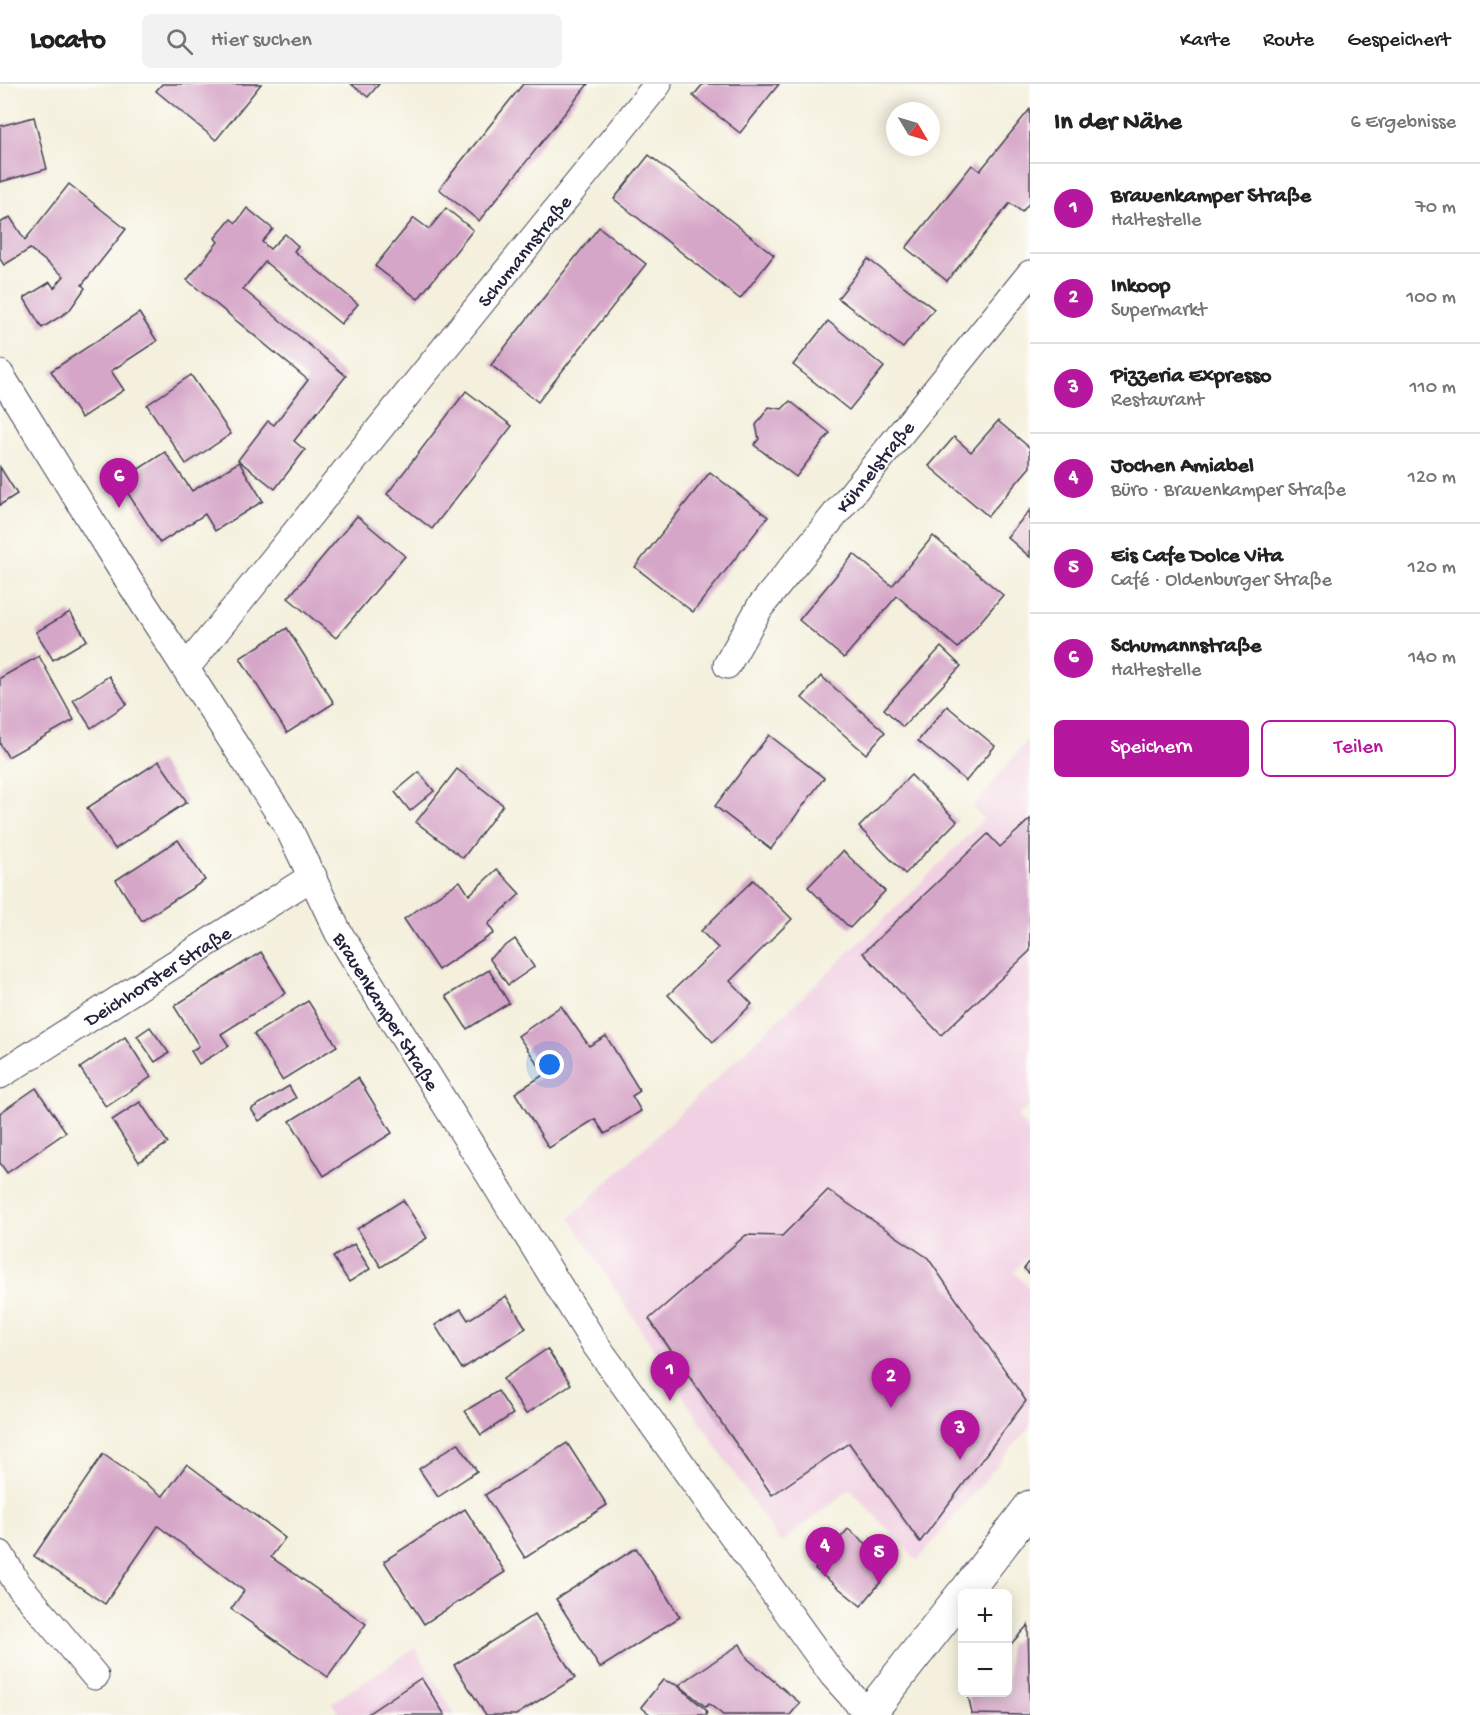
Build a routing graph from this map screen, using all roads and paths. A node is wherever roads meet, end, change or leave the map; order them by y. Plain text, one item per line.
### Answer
1 (658, 84) edge
2 (1030, 274) edge
3 (0, 374) edge
4 (727, 665) dead end
5 (186, 668) junction
6 (313, 876) junction
7 (0, 1076) edge
8 (1030, 1507) edge
9 (0, 1554) edge
10 (967, 1589) edge
11 (958, 1600) edge
12 (95, 1676) dead end
13 (868, 1715) edge

1 - 5 street, Schumannstraße
2 - 4 street, Kühnelstraße
3 - 5 street, Brauenkamper Straße
5 - 6 street, Brauenkamper Straße
6 - 7 street, Deichhorster Straße
6 - 13 street, Brauenkamper Straße
8 - 10 main road
9 - 12 street
11 - 13 main road

